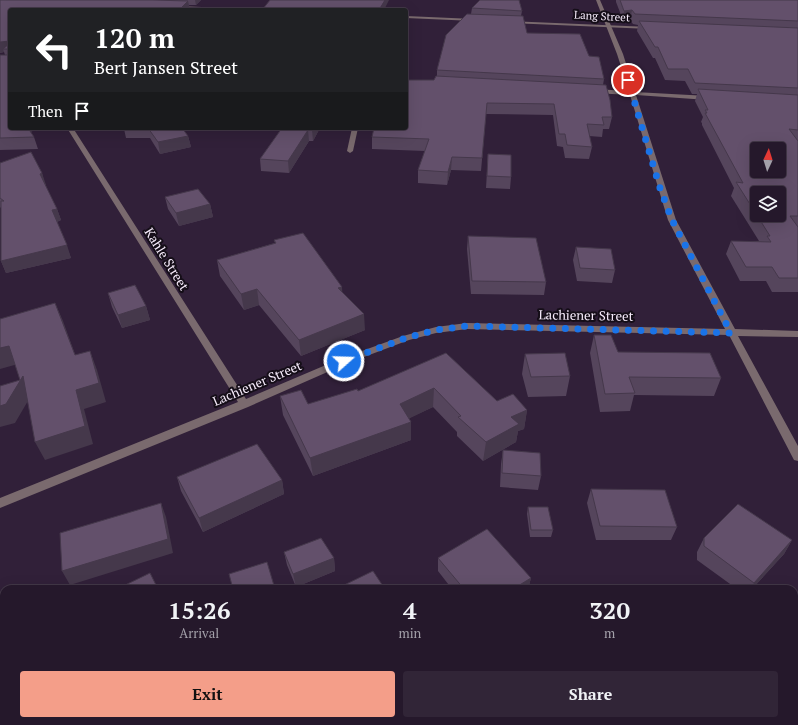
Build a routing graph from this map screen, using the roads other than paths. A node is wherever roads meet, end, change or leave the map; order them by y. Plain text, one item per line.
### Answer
1 (598, 0) edge
2 (173, 7) edge
3 (184, 8) edge
4 (408, 17) edge
5 (477, 20) edge
6 (500, 21) edge
7 (611, 26) junction
8 (658, 29) edge
9 (586, 91) edge
10 (633, 93) junction
11 (712, 98) edge
12 (71, 130) edge
13 (355, 130) edge
14 (350, 152) dead end
15 (731, 333) junction
16 (798, 334) edge
17 (244, 404) junction
18 (798, 457) edge
19 (0, 503) edge

1 - 7 street
2 - 3 street
4 - 5 street
6 - 7 street, Lang Street
7 - 8 street, Lang Street
7 - 10 street
9 - 10 street
10 - 11 street
10 - 15 street
12 - 17 street, Kahle Street
13 - 14 street
15 - 16 street, Lachiener Street
15 - 17 street, Lachiener Street
15 - 18 street
17 - 19 street, Lachiener Street

